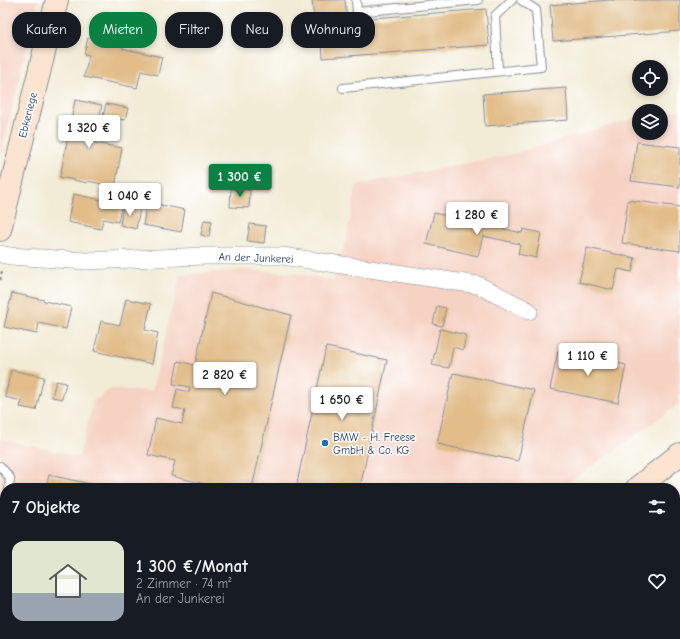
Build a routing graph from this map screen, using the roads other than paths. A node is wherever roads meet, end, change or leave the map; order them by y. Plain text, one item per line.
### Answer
1 (57, 0) edge
2 (356, 0) edge
3 (478, 0) edge
4 (512, 0) edge
5 (522, 0) edge
6 (498, 71) junction
7 (343, 88) dead end
8 (0, 230) edge
9 (0, 254) edge
10 (529, 311) dead end
11 (680, 454) edge
12 (0, 466) edge
13 (10, 483) edge
14 (643, 483) edge

1 - 8 street, Ebkeriege
2 - 3 lane
4 - 6 lane
5 - 6 lane
6 - 7 lane
9 - 10 street, An der Junkerei
11 - 14 street
12 - 13 lane

